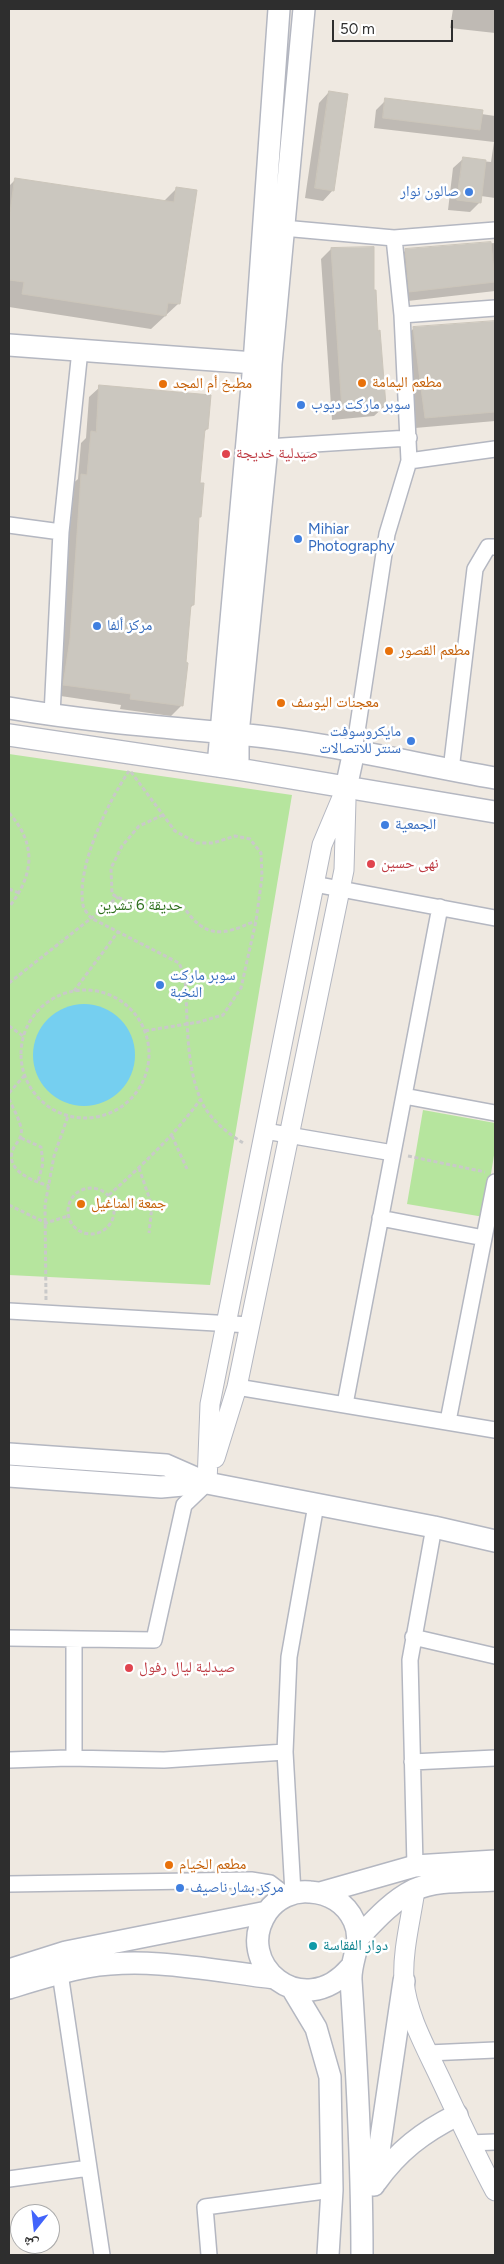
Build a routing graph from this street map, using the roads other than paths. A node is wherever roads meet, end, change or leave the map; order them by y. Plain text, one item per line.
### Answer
1 (279, 9) edge
2 (304, 9) edge
3 (275, 69) junction
4 (298, 73) junction
5 (283, 228) junction
6 (495, 230) edge
7 (394, 238) junction
8 (495, 308) edge
9 (402, 315) junction
10 (9, 344) edge
11 (80, 350) junction
12 (262, 364) junction
13 (409, 438) junction
14 (267, 447) junction
15 (495, 449) edge
16 (409, 461) junction
17 (9, 526) edge
18 (61, 532) junction
19 (495, 546) edge
20 (9, 708) edge
21 (52, 715) junction
22 (230, 734) junction
23 (9, 735) edge
24 (354, 752) junction
25 (228, 768) junction
26 (451, 770) junction
27 (495, 778) edge
28 (346, 788) junction
29 (495, 812) edge
30 (314, 884) junction
31 (340, 888) junction
32 (440, 907) junction
33 (495, 918) edge
34 (404, 1096) junction
35 (495, 1114) edge
36 (265, 1131) junction
37 (289, 1135) junction
38 (393, 1154) junction
39 (491, 1177) edge
40 (380, 1218) junction
41 (484, 1238) junction
42 (9, 1311) edge
43 (227, 1324) junction
44 (250, 1325) junction
45 (237, 1387) junction
46 (345, 1404) junction
47 (448, 1421) junction
48 (495, 1430) edge
49 (9, 1454) edge
50 (9, 1476) edge
51 (207, 1483) junction
52 (316, 1505) junction
53 (434, 1527) junction
54 (495, 1541) edge
55 (413, 1637) junction
56 (9, 1638) edge
57 (74, 1639) junction
58 (495, 1656) edge
59 (285, 1752) junction
60 (74, 1758) junction
61 (495, 1758) edge
62 (9, 1760) edge
63 (412, 1762) junction
64 (495, 1861) edge
65 (415, 1866) junction
66 (495, 1880) edge
67 (9, 1884) edge
68 (415, 1890) junction
69 (320, 1893) junction
70 (290, 1894) junction
71 (267, 1912) junction
72 (358, 1938) junction
73 (350, 1968) junction
74 (9, 1970) edge
75 (60, 1973) junction
76 (404, 1981) junction
77 (283, 1983) junction
78 (9, 1988) edge
79 (495, 2050) edge
80 (428, 2053) junction
81 (457, 2115) junction
82 (469, 2142) junction
83 (495, 2142) edge
84 (89, 2168) junction
85 (9, 2179) edge
86 (374, 2185) junction
87 (332, 2190) junction
88 (495, 2191) edge
89 (362, 2209) junction
90 (102, 2255) edge
91 (210, 2255) edge
92 (328, 2255) edge
93 (362, 2255) edge

1 - 3 main road
2 - 4 main road
3 - 4 main road
3 - 12 main road
4 - 5 main road
5 - 7 street
5 - 12 main road
6 - 7 street
7 - 9 street
8 - 9 street
9 - 13 street
10 - 11 main road
11 - 12 main road
11 - 18 street
12 - 14 main road
12 - 22 main road
13 - 14 street
13 - 16 street
14 - 22 main road
15 - 16 street
16 - 24 street
17 - 18 street
18 - 21 street
19 - 26 street
20 - 21 main road
21 - 22 main road
22 - 24 main road
22 - 25 main road
23 - 25 main road
24 - 26 main road
24 - 28 main road
25 - 28 main road
26 - 27 main road
28 - 29 main road
28 - 30 street
28 - 31 street
30 - 31 street
30 - 36 street
31 - 32 street
31 - 37 street
32 - 33 street
32 - 34 street
34 - 35 street
34 - 38 street
36 - 37 street
36 - 43 street
37 - 38 street
37 - 44 street
38 - 40 street
39 - 41 street
40 - 41 street
40 - 46 street
41 - 47 street
42 - 43 street
43 - 44 street
43 - 51 street
44 - 45 street
45 - 46 street
45 - 51 street
46 - 47 street
47 - 48 street
49 - 51 main road
50 - 51 main road
51 - 52 main road
51 - 57 street
52 - 53 main road
52 - 59 street
53 - 54 main road
53 - 55 street
55 - 58 street
55 - 63 street
56 - 57 street
57 - 60 street
59 - 60 street
59 - 70 street
60 - 62 street
61 - 63 street
63 - 65 street
64 - 65 main road
65 - 69 main road
66 - 68 main road
67 - 70 street
68 - 72 main road
68 - 76 street
69 - 70 main road
69 - 72 main road
70 - 71 main road
71 - 74 main road
71 - 77 main road
72 - 73 main road
73 - 77 main road
73 - 89 main road
75 - 77 main road
75 - 78 main road
75 - 84 street
76 - 80 street
76 - 86 main road
77 - 87 main road
79 - 80 street
80 - 81 street
81 - 82 street
81 - 86 main road
82 - 83 street
82 - 88 street
84 - 85 street
84 - 90 street
86 - 89 main road
87 - 91 street
87 - 92 main road
89 - 93 main road

